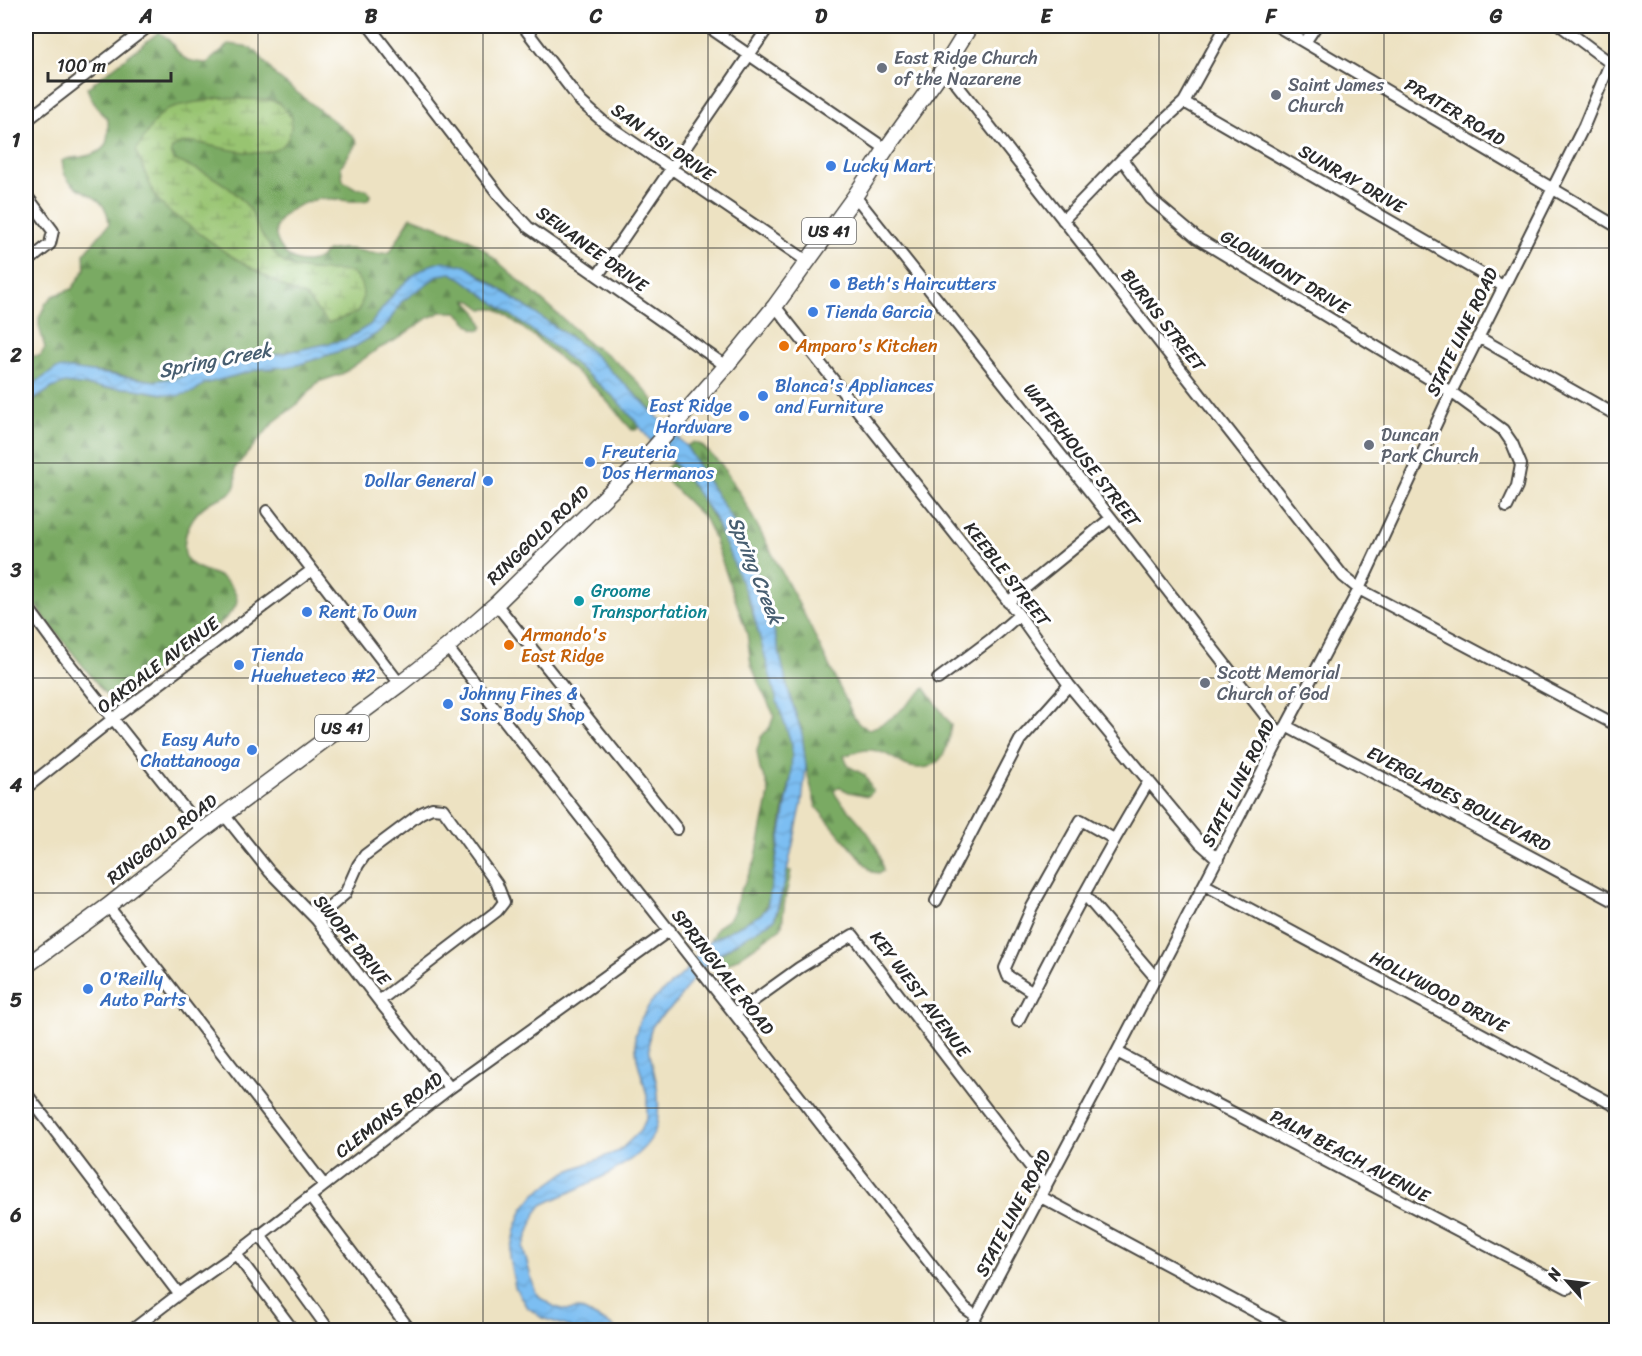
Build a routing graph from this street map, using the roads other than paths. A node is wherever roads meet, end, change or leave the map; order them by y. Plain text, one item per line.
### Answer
1 (149, 26) edge
2 (369, 26) edge
3 (523, 26) edge
4 (707, 26) edge
5 (768, 26) edge
6 (951, 26) edge
7 (1226, 26) edge
8 (1277, 26) edge
9 (1316, 26) edge
10 (1561, 26) edge
11 (967, 30) edge
12 (1306, 41) junction
13 (1617, 49) edge
14 (748, 55) junction
15 (1609, 62) junction
16 (944, 68) junction
17 (1184, 102) junction
18 (26, 121) edge
19 (886, 149) junction
20 (1122, 159) junction
21 (669, 168) junction
22 (1554, 190) junction
23 (26, 195) edge
24 (855, 196) junction
25 (1063, 220) junction
26 (1617, 226) edge
27 (807, 261) junction
28 (26, 263) edge
29 (598, 275) junction
30 (1503, 286) junction
31 (774, 306) junction
32 (1478, 337) junction
33 (726, 366) junction
34 (1450, 392) junction
35 (1617, 416) edge
36 (1506, 507) dead end
37 (267, 511) dead end
38 (1111, 518) junction
39 (312, 570) junction
40 (1359, 589) junction
41 (1008, 602) junction
42 (495, 604) junction
43 (26, 605) edge
44 (1019, 615) junction
45 (447, 647) junction
46 (938, 679) dead end
47 (400, 684) junction
48 (1069, 685) junction
49 (114, 718) junction
50 (1617, 725) edge
51 (1286, 726) junction
52 (1281, 736) junction
53 (1149, 781) junction
54 (26, 788) edge
55 (225, 816) junction
56 (677, 829) dead end
57 (202, 831) junction
58 (1114, 839) junction
59 (1218, 859) junction
60 (1205, 885) junction
61 (1084, 894) junction
62 (936, 901) dead end
63 (1617, 902) edge
64 (108, 906) junction
65 (1098, 909) junction
66 (1074, 912) junction
67 (316, 919) junction
68 (670, 930) junction
69 (26, 966) edge
70 (1155, 977) junction
71 (1033, 992) junction
72 (379, 1001) junction
73 (735, 1014) junction
74 (1018, 1021) dead end
75 (1117, 1052) junction
76 (450, 1088) junction
77 (26, 1093) edge
78 (1617, 1106) edge
79 (324, 1185) junction
80 (1043, 1192) junction
81 (310, 1197) junction
82 (259, 1234) junction
83 (236, 1254) junction
84 (1568, 1288) dead end
85 (178, 1294) junction
86 (976, 1316) junction
87 (132, 1330) edge
88 (292, 1330) edge
89 (328, 1330) edge
90 (410, 1330) edge
91 (971, 1330) edge
92 (1289, 1330) edge

1 - 18 street
2 - 29 street, SEWANEE DRIVE
3 - 21 street, SAN HSI DRIVE
4 - 14 street
5 - 14 street
6 - 11 street
7 - 17 street
8 - 12 street, PRATER ROAD
9 - 12 street
10 - 15 street
11 - 16 main road, RINGGOLD ROAD / US 41
12 - 22 street, PRATER ROAD
13 - 15 street, STATE LINE ROAD
14 - 19 street
14 - 21 street
15 - 22 street, STATE LINE ROAD
16 - 19 main road, RINGGOLD ROAD / US 41
16 - 25 street, BURNS STREET
17 - 20 street
17 - 30 street, SUNRAY DRIVE
19 - 24 main road, RINGGOLD ROAD / US 41
20 - 25 street
20 - 34 street, GLOWMONT DRIVE
21 - 27 street, SAN HSI DRIVE
21 - 29 street
22 - 26 street, PRATER ROAD
22 - 30 street, STATE LINE ROAD
23 - 28 street
24 - 27 main road, RINGGOLD ROAD / US 41
24 - 38 street, WATERHOUSE STREET
25 - 40 street, BURNS STREET
27 - 31 main road, RINGGOLD ROAD / US 41
29 - 33 street, SEWANEE DRIVE
30 - 32 street, STATE LINE ROAD
31 - 33 main road, RINGGOLD ROAD / US 41
31 - 41 street, KEEBLE STREET
32 - 34 street, STATE LINE ROAD
32 - 35 street
33 - 42 main road, RINGGOLD ROAD / US 41
34 - 36 street, GLOWMONT DRIVE
34 - 40 street, STATE LINE ROAD
37 - 39 street
38 - 41 street
38 - 52 street, WATERHOUSE STREET
39 - 47 street
39 - 49 street, OAKDALE AVENUE
40 - 50 street, BURNS STREET
40 - 51 street, STATE LINE ROAD
41 - 44 street, KEEBLE STREET
42 - 45 main road, RINGGOLD ROAD / US 41
42 - 56 street
43 - 49 street
44 - 46 street
44 - 48 street, KEEBLE STREET
45 - 47 main road, RINGGOLD ROAD / US 41
45 - 68 street, SPRINGVALE ROAD
47 - 55 main road, RINGGOLD ROAD / US 41
48 - 53 street, KEEBLE STREET
48 - 62 street
49 - 54 street, OAKDALE AVENUE
49 - 57 street
51 - 52 street, STATE LINE ROAD
51 - 63 street, EVERGLADES BOULEVARD
52 - 59 street, STATE LINE ROAD
53 - 58 street
53 - 59 street, KEEBLE STREET
55 - 57 main road, RINGGOLD ROAD / US 41
55 - 67 street, SWOPE DRIVE
57 - 64 main road, RINGGOLD ROAD / US 41
58 - 61 street
58 - 71 street
59 - 60 street, STATE LINE ROAD
60 - 70 street, STATE LINE ROAD
60 - 78 street, HOLLYWOOD DRIVE
61 - 65 street
61 - 66 street
64 - 69 main road, RINGGOLD ROAD / US 41
64 - 79 street
65 - 66 street
65 - 70 street
66 - 71 street
67 - 72 street, SWOPE DRIVE
67 - 72 street
68 - 73 street, SPRINGVALE ROAD
68 - 76 street, CLEMONS ROAD
70 - 75 street, STATE LINE ROAD
71 - 74 street
72 - 76 street, SWOPE DRIVE
73 - 80 street, KEY WEST AVENUE
73 - 86 street, SPRINGVALE ROAD
75 - 80 street, STATE LINE ROAD
75 - 84 street, PALM BEACH AVENUE
76 - 79 street, CLEMONS ROAD
77 - 85 street
79 - 81 street, CLEMONS ROAD
80 - 86 street, STATE LINE ROAD
80 - 92 street, KEY WEST AVENUE
81 - 82 street, CLEMONS ROAD
81 - 90 street
82 - 83 street, CLEMONS ROAD
82 - 89 street
83 - 85 street, CLEMONS ROAD
83 - 88 street
85 - 87 street, CLEMONS ROAD
86 - 91 street, STATE LINE ROAD

